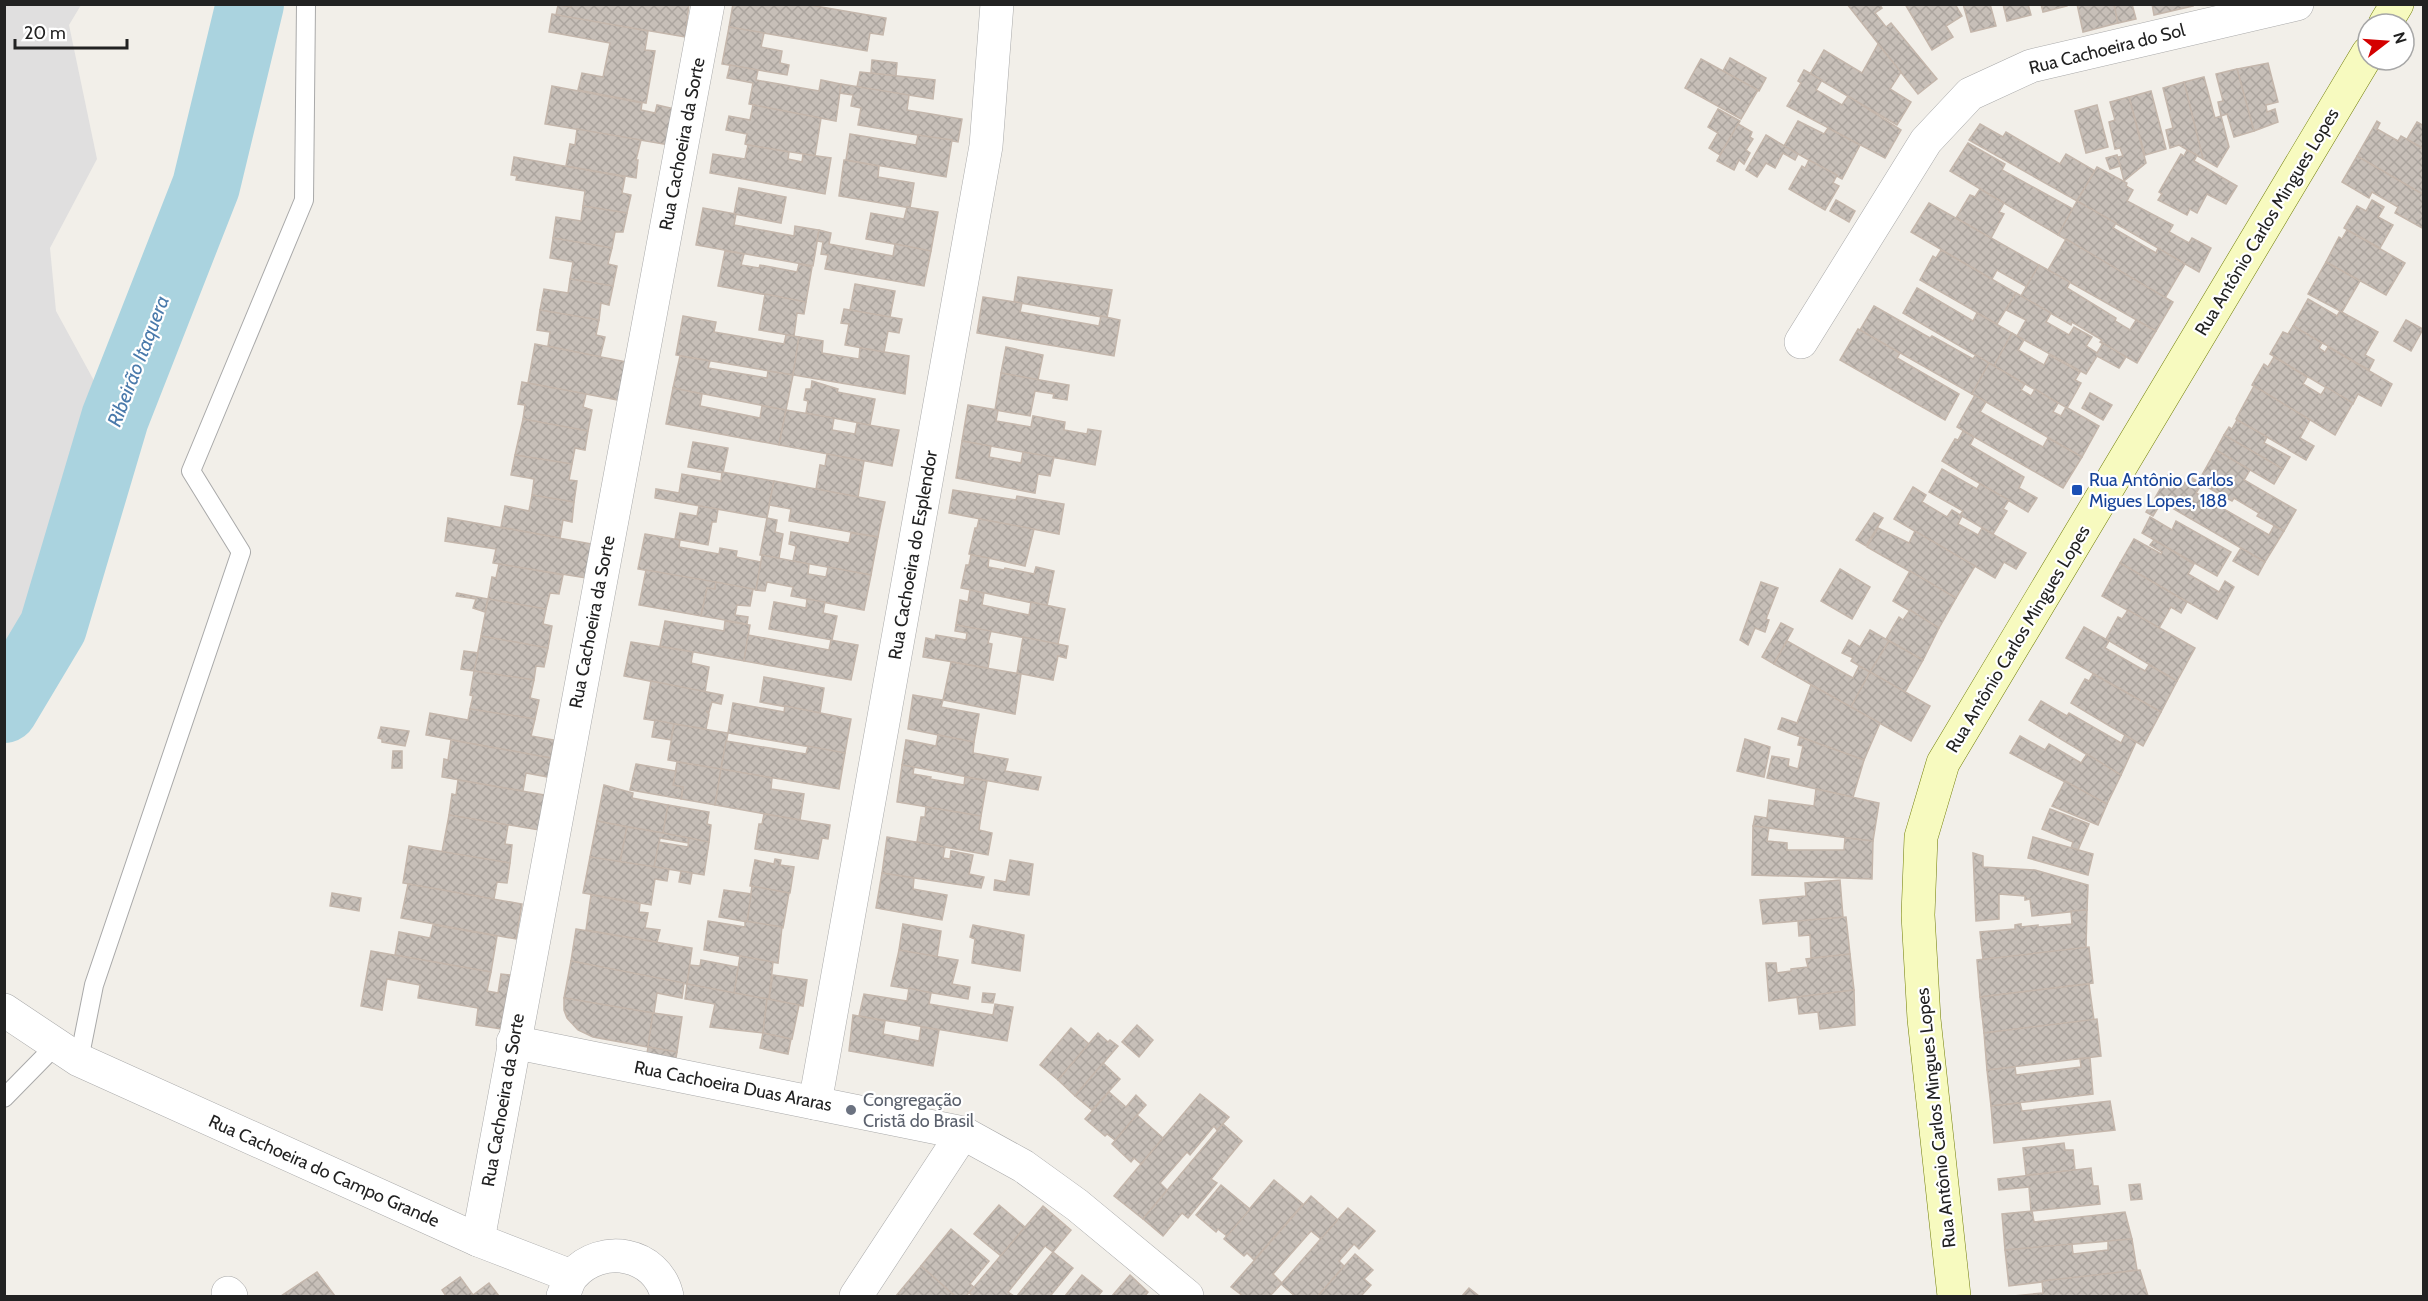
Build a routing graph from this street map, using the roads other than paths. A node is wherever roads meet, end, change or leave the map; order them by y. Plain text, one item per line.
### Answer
1 (306, 4) edge
2 (708, 4) edge
3 (997, 4) edge
4 (2296, 4) edge
5 (2356, 72) edge
6 (1802, 342) dead end
7 (4, 1010) edge
8 (513, 1042) junction
9 (68, 1053) junction
10 (4, 1098) edge
11 (815, 1103) junction
12 (963, 1133) junction
13 (477, 1240) junction
14 (567, 1286) edge
15 (667, 1296) edge
16 (856, 1296) edge
17 (1186, 1296) edge
18 (1954, 1296) edge

1 - 9 lane
2 - 8 street, Rua Cachoeira da Sorte
3 - 11 street, Rua Cachoeira do Esplendor
4 - 6 street, Rua Cachoeira do Sol
5 - 18 street, Rua Antônio Carlos Mingues Lopes
7 - 9 street, Rua Cachoeira do Campo Grande
8 - 11 street, Rua Cachoeira Duas Araras
8 - 13 street, Rua Cachoeira da Sorte
9 - 10 lane
9 - 13 street, Rua Cachoeira do Campo Grande
11 - 12 street, Rua Cachoeira Duas Araras
12 - 16 street
12 - 17 street, Rua Cachoeira Duas Araras
13 - 14 street, Rua Cachoeira do Campo Grande
14 - 15 street

